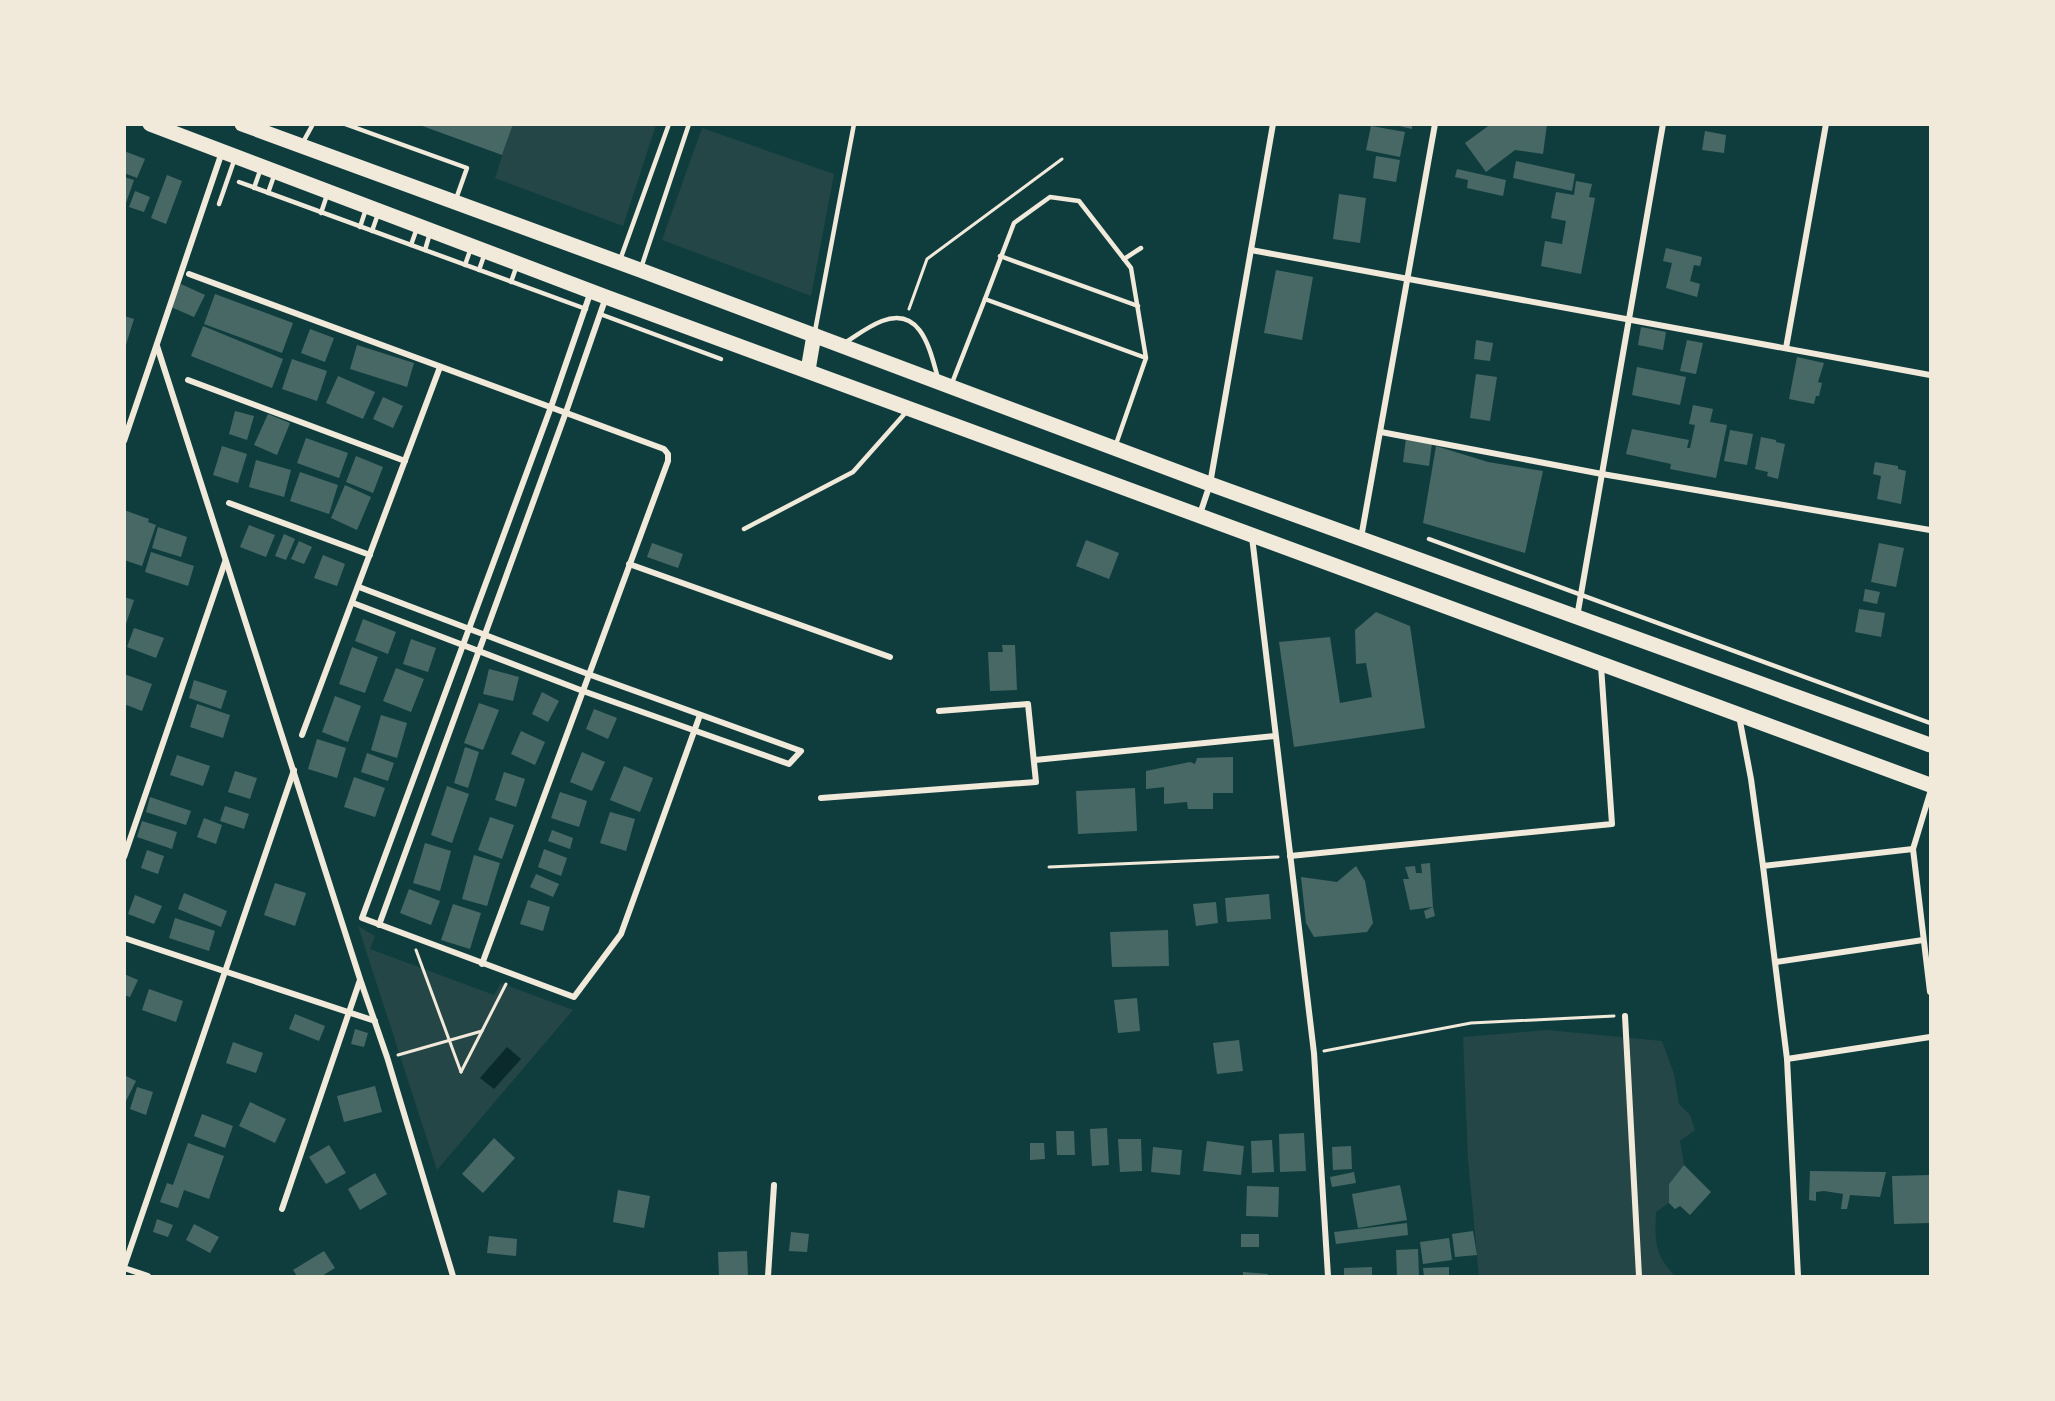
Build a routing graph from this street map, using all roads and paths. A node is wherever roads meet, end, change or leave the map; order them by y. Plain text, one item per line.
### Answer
1 (150, 124) edge
2 (242, 124) edge
3 (313, 124) edge
4 (345, 124) edge
5 (669, 124) edge
6 (689, 124) edge
7 (855, 124) edge
8 (1273, 124) edge
9 (1435, 124) edge
10 (1663, 124) edge
11 (1826, 124) edge
12 (301, 146) junction
13 (229, 154) junction
14 (1062, 159) dead end
15 (268, 169) junction
16 (239, 182) dead end
17 (254, 188) junction
18 (329, 192) junction
19 (268, 193) junction
20 (455, 202) junction
21 (219, 204) dead end
22 (373, 209) junction
23 (321, 213) junction
24 (360, 227) junction
25 (424, 228) junction
26 (372, 231) junction
27 (411, 246) junction
28 (478, 248) junction
29 (1141, 248) dead end
30 (425, 250) junction
31 (1251, 250) junction
32 (1000, 256) junction
33 (1124, 259) junction
34 (518, 263) junction
35 (619, 263) junction
36 (465, 265) junction
37 (478, 270) junction
38 (640, 270) junction
39 (189, 274) dead end
40 (1408, 277) junction
41 (557, 278) junction
42 (511, 282) junction
43 (591, 290) junction
44 (551, 297) junction
45 (606, 297) junction
46 (985, 299) junction
47 (1138, 306) junction
48 (586, 309) junction
49 (649, 312) junction
50 (600, 314) junction
51 (1629, 318) junction
52 (905, 319) junction
53 (630, 325) junction
54 (687, 326) junction
55 (645, 330) junction
56 (655, 334) junction
57 (814, 335) junction
58 (719, 337) junction
59 (681, 344) junction
60 (841, 345) junction
61 (157, 346) junction
62 (1786, 348) junction
63 (712, 356) junction
64 (1146, 358) junction
65 (721, 359) dead end
66 (440, 367) junction
67 (808, 370) junction
68 (1930, 375) edge
69 (188, 380) dead end
70 (945, 384) junction
71 (551, 407) junction
72 (909, 408) junction
73 (566, 412) junction
74 (1381, 432) junction
75 (124, 441) edge
76 (1114, 449) junction
77 (405, 461) junction
78 (1602, 474) junction
79 (1210, 484) junction
80 (229, 503) dead end
81 (1199, 515) junction
82 (744, 529) dead end
83 (1930, 531) edge
84 (1252, 534) junction
85 (1361, 538) junction
86 (1430, 539) dead end
87 (370, 555) junction
88 (225, 561) junction
89 (629, 564) junction
90 (359, 587) junction
91 (1581, 595) junction
92 (353, 603) junction
93 (1577, 617) junction
94 (468, 628) junction
95 (484, 635) junction
96 (462, 645) junction
97 (478, 651) junction
98 (890, 657) dead end
99 (1600, 662) junction
100 (588, 674) junction
101 (583, 691) junction
102 (939, 711) dead end
103 (1739, 713) junction
104 (700, 715) junction
105 (1930, 723) edge
106 (695, 731) junction
107 (302, 735) dead end
108 (1275, 736) junction
109 (1930, 745) edge
110 (1035, 760) junction
111 (294, 770) junction
112 (1930, 784) edge
113 (1930, 793) edge
114 (821, 798) dead end
115 (1913, 849) junction
116 (1290, 856) junction
117 (124, 857) edge
118 (1763, 866) junction
119 (1049, 867) dead end
120 (379, 925) junction
121 (124, 938) edge
122 (412, 938) junction
123 (1923, 940) junction
124 (1776, 962) junction
125 (483, 964) junction
126 (224, 972) junction
127 (510, 974) junction
128 (360, 979) junction
129 (1930, 992) edge
130 (350, 1012) junction
131 (1625, 1016) joint
132 (375, 1021) junction
133 (482, 1030) junction
134 (1930, 1037) edge
135 (449, 1041) junction
136 (1314, 1053) junction
137 (387, 1057) junction
138 (1787, 1059) junction
139 (774, 1185) dead end
140 (282, 1209) dead end
141 (124, 1267) edge
142 (148, 1276) edge
143 (453, 1276) edge
144 (768, 1276) edge
145 (1328, 1276) edge
146 (1639, 1276) edge
147 (1798, 1276) edge

1 - 13 main road
2 - 12 main road
3 - 12 lane
4 - 20 lane
5 - 35 lane
6 - 38 lane
7 - 57 lane
8 - 31 street
9 - 40 street
10 - 51 street
11 - 62 street
12 - 20 main road
13 - 15 main road
13 - 21 lane
13 - 61 street
14 - 52 path
15 - 17 lane
15 - 18 main road
15 - 19 lane
16 - 17 lane
17 - 19 lane
18 - 22 main road
18 - 23 lane
19 - 23 lane
20 - 35 main road
22 - 24 lane
22 - 25 main road
22 - 26 lane
23 - 24 lane
24 - 26 lane
25 - 27 lane
25 - 28 main road
25 - 30 lane
26 - 27 lane
27 - 30 lane
28 - 34 main road
28 - 36 lane
28 - 37 lane
29 - 33 lane
30 - 36 lane
31 - 40 street
31 - 79 street
32 - 33 lane
32 - 46 lane
32 - 47 lane
33 - 47 lane
34 - 41 main road
34 - 42 lane
35 - 38 main road
36 - 37 lane
37 - 42 lane
38 - 57 main road
39 - 66 street
40 - 51 street
40 - 74 street
41 - 43 main road
41 - 44 lane
42 - 44 lane
43 - 45 main road
43 - 48 street
44 - 48 lane
45 - 49 main road
45 - 50 street
46 - 64 lane
46 - 70 lane
47 - 64 lane
48 - 71 street
49 - 53 lane
49 - 54 main road
49 - 55 lane
49 - 56 lane
50 - 53 lane
50 - 73 street
51 - 62 street
51 - 78 street
52 - 60 lane
52 - 70 lane
53 - 55 lane
54 - 58 main road
54 - 59 lane
55 - 56 lane
56 - 59 lane
57 - 60 main road
57 - 67 main road
58 - 63 lane
58 - 67 main road
59 - 63 lane
60 - 70 main road
61 - 75 street
61 - 88 street
62 - 68 street
63 - 65 lane
64 - 76 lane
66 - 71 street
66 - 77 street
67 - 72 main road
69 - 77 street
70 - 76 main road
71 - 73 street
71 - 94 street
72 - 81 main road
72 - 82 lane
73 - 89 street
73 - 95 street
74 - 78 street
74 - 85 street
76 - 79 main road
77 - 87 street
78 - 83 street
78 - 91 street
79 - 81 street
79 - 85 main road
80 - 87 street
81 - 84 main road
84 - 99 main road
84 - 108 street
85 - 93 main road
86 - 91 lane
87 - 90 street
88 - 111 street
88 - 117 street
89 - 98 street
89 - 100 street
90 - 92 street
90 - 94 street
91 - 93 street
91 - 105 lane
92 - 96 street
92 - 107 street
93 - 109 main road
94 - 95 street
94 - 96 street
95 - 97 street
95 - 100 street
96 - 97 street
96 - 120 street
97 - 101 street
97 - 120 street
99 - 103 main road
99 - 116 street
100 - 101 street
100 - 104 street
101 - 106 street
101 - 125 street
102 - 110 street
103 - 112 main road
103 - 118 street
104 - 106 street
104 - 106 street
106 - 127 street
108 - 110 street
108 - 116 street
110 - 114 street
111 - 126 street
111 - 128 street
113 - 115 street
115 - 118 street
115 - 123 street
116 - 119 path
116 - 136 street
118 - 124 street
120 - 122 street
121 - 126 street
122 - 125 street
122 - 135 path
123 - 124 street
123 - 129 street
124 - 138 street
125 - 127 street
126 - 130 street
126 - 141 street
127 - 133 path
128 - 130 street
128 - 132 street
130 - 132 street
130 - 140 street
131 - 136 path
131 - 146 street
132 - 137 street
133 - 135 path
133 - 135 path
134 - 138 street
135 - 137 path
136 - 145 street
137 - 143 street
138 - 147 street
139 - 144 street
141 - 142 street

